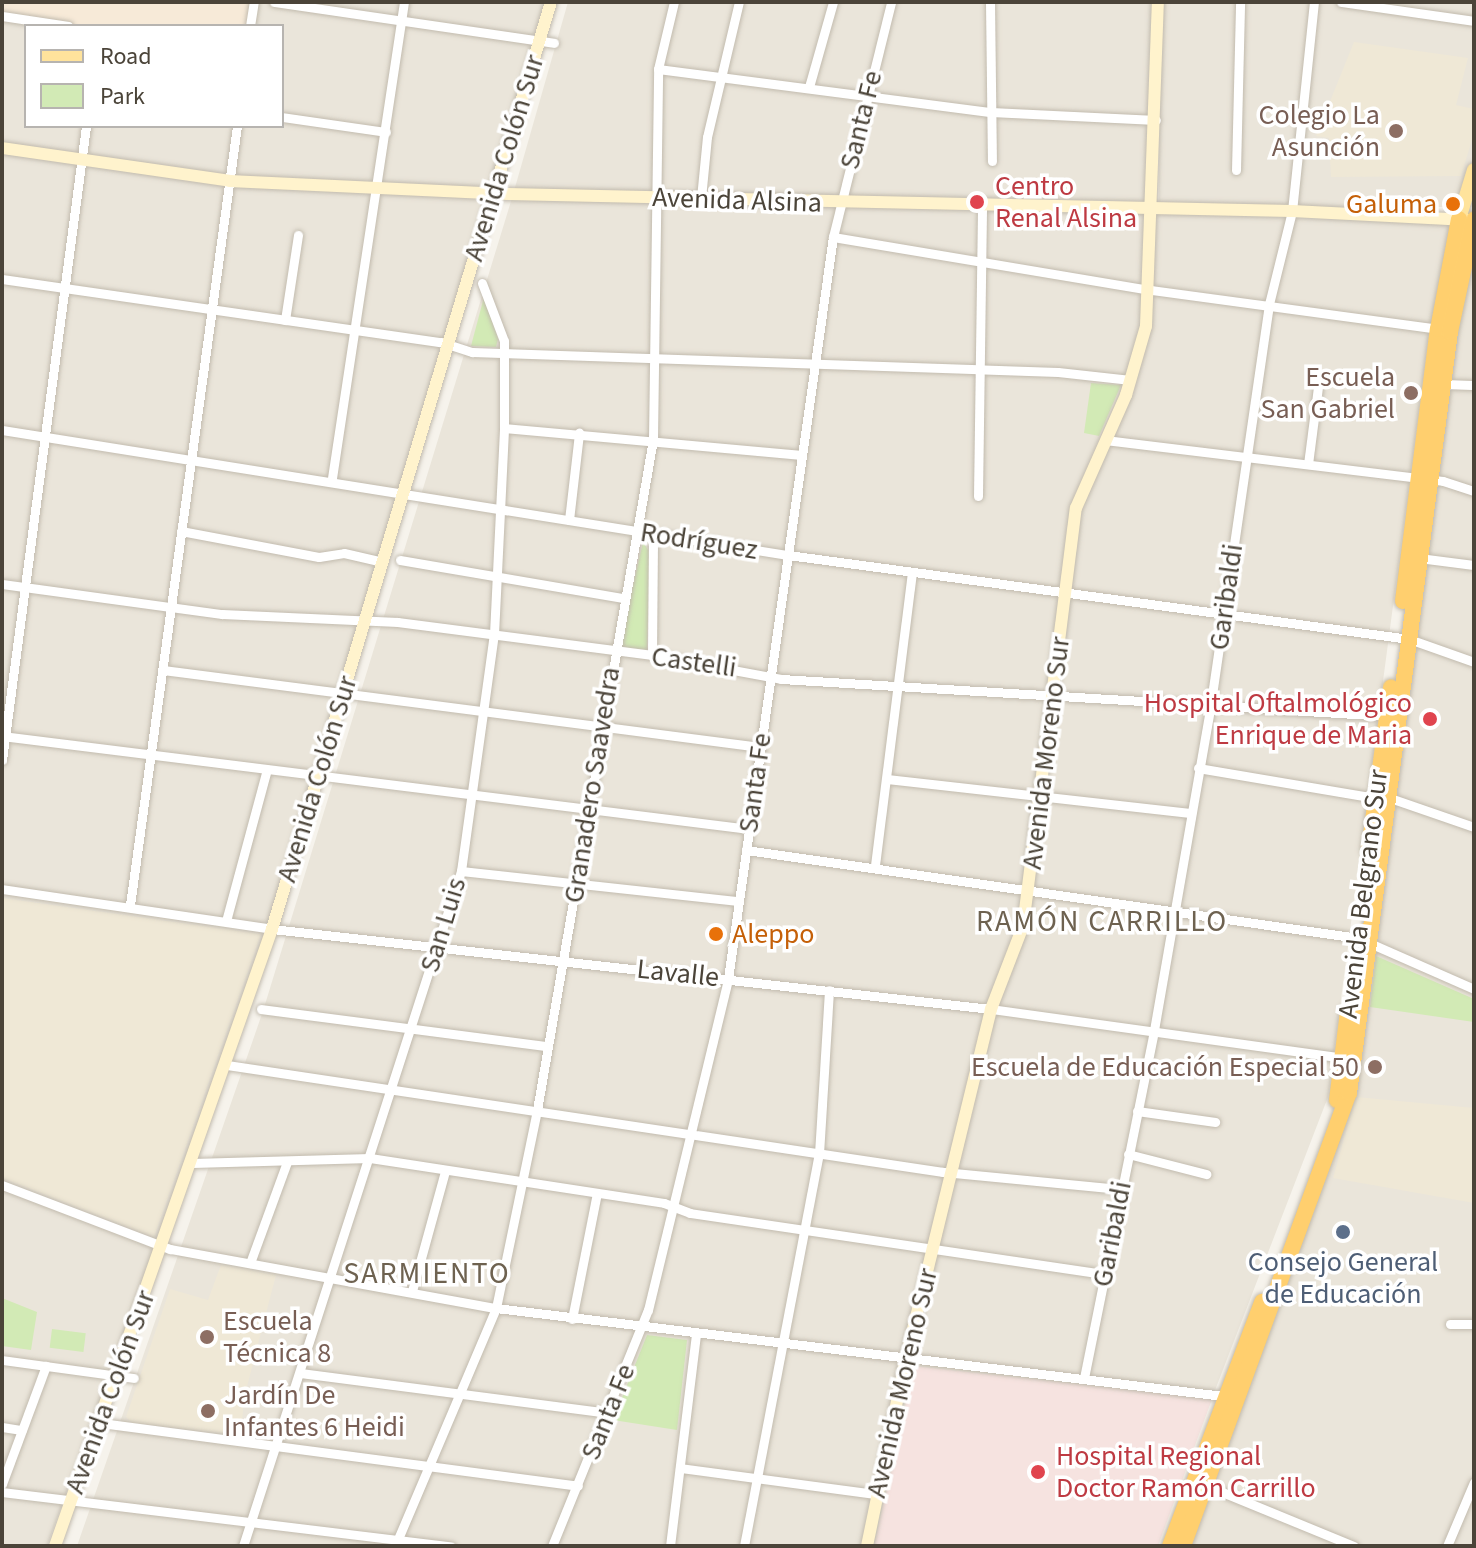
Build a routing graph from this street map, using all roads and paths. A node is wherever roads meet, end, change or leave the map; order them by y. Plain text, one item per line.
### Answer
1 (254, 2) edge
2 (274, 2) edge
3 (404, 2) edge
4 (551, 2) edge
5 (674, 2) edge
6 (731, 2) edge
7 (739, 2) edge
8 (833, 2) edge
9 (891, 2) edge
10 (990, 2) edge
11 (1158, 2) edge
12 (1240, 2) edge
13 (1314, 2) edge
14 (1341, 2) edge
15 (1368, 4) edge
16 (2, 16) edge
17 (401, 19) junction
18 (1474, 21) edge
19 (55, 24) edge
20 (250, 24) edge
21 (540, 38) junction
22 (554, 43) dead end
23 (658, 69) junction
24 (722, 77) junction
25 (809, 87) junction
26 (867, 97) junction
27 (991, 112) junction
28 (284, 117) edge
29 (1156, 120) junction
30 (86, 128) edge
31 (237, 128) edge
32 (386, 132) junction
33 (2, 148) edge
34 (81, 159) junction
35 (992, 161) dead end
36 (1236, 170) dead end
37 (1474, 170) edge
38 (230, 181) junction
39 (378, 188) junction
40 (494, 193) junction
41 (655, 198) junction
42 (701, 198) junction
43 (840, 203) junction
44 (982, 205) junction
45 (1154, 208) junction
46 (1292, 211) junction
47 (1470, 217) edge
48 (298, 235) dead end
49 (833, 237) junction
50 (983, 260) junction
51 (2, 279) edge
52 (482, 283) dead end
53 (64, 288) junction
54 (1151, 290) junction
55 (1269, 304) junction
56 (212, 309) junction
57 (285, 320) junction
58 (1438, 329) junction
59 (357, 332) junction
60 (448, 344) junction
61 (505, 354) junction
62 (654, 359) junction
63 (815, 366) junction
64 (983, 372) junction
65 (1319, 379) dead end
66 (1131, 380) junction
67 (1437, 383) junction
68 (1474, 385) edge
69 (504, 428) junction
70 (2, 430) edge
71 (579, 433) junction
72 (45, 436) junction
73 (653, 439) junction
74 (1105, 440) junction
75 (802, 455) junction
76 (1246, 456) junction
77 (192, 457) junction
78 (1308, 464) junction
79 (332, 478) junction
80 (1425, 479) junction
81 (406, 491) junction
82 (1474, 491) edge
83 (978, 496) dead end
84 (501, 509) junction
85 (569, 520) junction
86 (181, 531) junction
87 (637, 532) junction
88 (653, 534) junction
89 (788, 555) junction
90 (1419, 558) junction
91 (400, 560) dead end
92 (383, 562) junction
93 (1474, 565) edge
94 (912, 572) junction
95 (497, 577) junction
96 (2, 584) edge
97 (24, 588) junction
98 (1065, 591) junction
99 (622, 598) junction
100 (171, 608) junction
101 (1224, 612) junction
102 (365, 620) junction
103 (494, 634) junction
104 (1403, 638) junction
105 (614, 651) junction
106 (652, 655) junction
107 (1474, 662) edge
108 (163, 670) junction
109 (771, 676) junction
110 (897, 686) junction
111 (1053, 695) junction
112 (342, 697) junction
113 (1211, 702) junction
114 (483, 711) junction
115 (1387, 716) junction
116 (601, 727) junction
117 (4, 736) edge
118 (760, 747) junction
119 (152, 755) junction
120 (2, 760) edge
121 (1198, 768) junction
122 (267, 769) junction
123 (318, 775) junction
124 (887, 779) junction
125 (472, 793) junction
126 (1041, 794) junction
127 (1381, 797) junction
128 (588, 808) junction
129 (1190, 813) junction
130 (1474, 827) edge
131 (749, 829) junction
132 (746, 850) junction
133 (875, 865) junction
134 (461, 871) junction
135 (577, 883) junction
136 (1029, 888) junction
137 (2, 889) edge
138 (738, 901) junction
139 (130, 905) junction
140 (1173, 908) junction
141 (226, 921) junction
142 (272, 929) junction
143 (1363, 940) junction
144 (437, 947) junction
145 (562, 961) junction
146 (728, 979) junction
147 (1474, 989) edge
148 (829, 990) junction
149 (261, 1009) dead end
150 (991, 1009) junction
151 (411, 1028) junction
152 (1154, 1030) junction
153 (547, 1046) junction
154 (1348, 1059) junction
155 (227, 1065) junction
156 (391, 1089) junction
157 (537, 1110) junction
158 (1137, 1111) junction
159 (1215, 1122) dead end
160 (693, 1134) junction
161 (819, 1154) junction
162 (1128, 1154) junction
163 (370, 1158) junction
164 (287, 1162) junction
165 (192, 1163) junction
166 (445, 1171) junction
167 (951, 1171) junction
168 (1206, 1174) dead end
169 (522, 1182) junction
170 (2, 1185) edge
171 (1120, 1189) junction
172 (597, 1193) junction
173 (675, 1207) junction
174 (807, 1229) junction
175 (933, 1245) junction
176 (162, 1246) junction
177 (250, 1263) junction
178 (331, 1274) junction
179 (1103, 1274) junction
180 (412, 1291) junction
181 (496, 1308) junction
182 (572, 1319) junction
183 (1450, 1324) dead end
184 (1474, 1324) edge
185 (643, 1327) junction
186 (696, 1334) junction
187 (786, 1342) junction
188 (906, 1358) junction
189 (2, 1360) edge
190 (46, 1366) junction
191 (301, 1373) junction
192 (119, 1374) junction
193 (134, 1378) dead end
194 (1084, 1378) junction
195 (460, 1392) junction
196 (1232, 1397) junction
197 (608, 1413) junction
198 (101, 1423) junction
199 (2, 1427) edge
200 (22, 1430) junction
201 (277, 1448) junction
202 (430, 1466) junction
203 (680, 1468) junction
204 (758, 1478) junction
205 (1474, 1482) edge
206 (2, 1484) edge
207 (1205, 1485) junction
208 (578, 1486) junction
209 (2, 1492) edge
210 (876, 1494) junction
211 (71, 1501) junction
212 (253, 1522) junction
213 (396, 1543) edge
214 (55, 1546) edge
215 (243, 1546) edge
216 (451, 1546) edge
217 (552, 1546) edge
218 (670, 1546) edge
219 (744, 1546) edge
220 (867, 1546) edge
221 (1170, 1546) edge
222 (1183, 1546) edge
223 (1354, 1546) edge
224 (1447, 1546) edge

1 - 20 street
2 - 17 street
3 - 17 street
4 - 21 main road, Avenida Colón Sur
5 - 23 street, Granadero Saavedra
6 - 7 street
7 - 24 street
8 - 25 street
9 - 26 street, Santa Fe
10 - 27 street
11 - 29 main road, Avenida Moreno Sur
12 - 36 street
13 - 46 street, Garibaldi
14 - 15 street
15 - 18 street
16 - 19 street
17 - 21 street
17 - 32 street
21 - 22 street
21 - 40 main road, Avenida Colón Sur
23 - 24 street
23 - 41 street, Granadero Saavedra
24 - 25 street
24 - 42 street
25 - 26 street
26 - 27 street
26 - 43 street, Santa Fe
27 - 29 street
27 - 35 street
28 - 32 street
29 - 45 main road, Avenida Moreno Sur
30 - 34 street
31 - 38 street
32 - 39 street
33 - 34 main road, Avenida Alsina
34 - 38 main road, Avenida Alsina
34 - 53 street
37 - 47 main road, Avenida Belgrano Sur
38 - 39 main road, Avenida Alsina
38 - 56 street
39 - 40 main road, Avenida Alsina
39 - 59 street
40 - 41 main road, Avenida Alsina
40 - 60 main road, Avenida Colón Sur
41 - 42 main road, Avenida Alsina
41 - 62 street, Granadero Saavedra
42 - 43 main road, Avenida Alsina
43 - 44 main road, Avenida Alsina
43 - 49 street, Santa Fe
44 - 45 main road, Avenida Alsina
44 - 50 street
45 - 46 main road, Avenida Alsina
45 - 54 main road, Avenida Moreno Sur
46 - 47 main road, Avenida Alsina
46 - 55 street, Garibaldi
47 - 58 highway, Avenida Belgrano Sur
47 - 67 highway, Avenida Belgrano Sur
48 - 57 street
49 - 50 street
49 - 63 street, Santa Fe
50 - 54 street
50 - 64 street
51 - 53 street
52 - 61 street, San Luis
53 - 56 street
53 - 72 street
54 - 55 street
54 - 66 main road, Avenida Moreno Sur
55 - 58 street
55 - 76 street, Garibaldi
56 - 57 street
56 - 77 street
57 - 59 street
58 - 67 highway, Avenida Belgrano Sur
59 - 60 street
59 - 79 street
60 - 61 street
60 - 81 main road, Avenida Colón Sur
61 - 62 street
61 - 69 street, San Luis
62 - 63 street
62 - 73 street, Granadero Saavedra
63 - 64 street
63 - 75 street, Santa Fe
64 - 66 street
64 - 83 street
65 - 78 street
66 - 74 main road, Avenida Moreno Sur
67 - 68 street
67 - 80 highway, Avenida Belgrano Sur
69 - 71 street
69 - 84 street, San Luis
70 - 72 street, Rodríguez
71 - 73 street
71 - 85 street
72 - 77 street, Rodríguez
72 - 97 street
73 - 75 street
73 - 87 street, Granadero Saavedra
74 - 76 street
74 - 98 main road, Avenida Moreno Sur
75 - 89 street, Santa Fe
76 - 78 street
76 - 101 street, Garibaldi
77 - 79 street, Rodríguez
77 - 86 street
78 - 80 street
79 - 81 street, Rodríguez
80 - 82 street
80 - 90 highway, Avenida Belgrano Sur
80 - 104 highway, Avenida Belgrano Sur
81 - 84 street, Rodríguez
81 - 92 main road, Avenida Colón Sur
84 - 85 street, Rodríguez
84 - 95 street, San Luis
85 - 87 street, Rodríguez
86 - 92 street
86 - 100 street
87 - 88 street, Rodríguez
87 - 99 street, Granadero Saavedra
88 - 89 street, Rodríguez
88 - 106 street, Granadero Saavedra
89 - 94 street, Rodríguez
89 - 109 street, Santa Fe
90 - 93 street
90 - 104 highway, Avenida Belgrano Sur
91 - 95 street
92 - 102 main road, Avenida Colón Sur
94 - 98 street, Rodríguez
94 - 110 street
95 - 99 street
95 - 103 street, San Luis
96 - 97 street, Castelli
97 - 100 street, Castelli
97 - 117 street
98 - 101 street, Rodríguez
98 - 111 main road, Avenida Moreno Sur
99 - 105 street, Granadero Saavedra
100 - 102 street, Castelli
100 - 108 street
101 - 104 street, Rodríguez
101 - 113 street, Garibaldi
102 - 103 street, Castelli
102 - 112 main road, Avenida Colón Sur
103 - 105 street, Castelli
103 - 114 street, San Luis
104 - 107 street, Rodríguez
104 - 115 highway, Avenida Belgrano Sur
104 - 127 highway, Avenida Belgrano Sur
105 - 106 street, Castelli
105 - 116 street, Granadero Saavedra
106 - 109 street, Castelli
108 - 112 street
108 - 119 street
109 - 110 street, Castelli
109 - 118 street, Santa Fe
110 - 111 street, Castelli
110 - 124 street
111 - 113 street, Castelli
111 - 126 main road, Avenida Moreno Sur
112 - 114 street
112 - 123 main road, Avenida Colón Sur
113 - 115 street, Castelli
113 - 121 street, Garibaldi
114 - 116 street
114 - 125 street, San Luis
115 - 127 highway, Avenida Belgrano Sur
116 - 118 street
116 - 128 street, Granadero Saavedra
117 - 119 street
117 - 120 street
118 - 131 street, Santa Fe
119 - 122 street
119 - 139 street
121 - 127 street
121 - 129 street, Garibaldi
122 - 123 street
122 - 141 street
123 - 125 street
123 - 142 main road, Avenida Colón Sur
124 - 126 street
124 - 133 street
125 - 128 street
125 - 134 street, San Luis
126 - 129 street
126 - 136 main road, Avenida Moreno Sur
127 - 130 street
127 - 143 highway, Avenida Belgrano Sur
128 - 131 street
128 - 135 street, Granadero Saavedra
129 - 140 street, Garibaldi
131 - 132 street, Santa Fe
132 - 133 street
132 - 138 street, Santa Fe
133 - 136 street
134 - 135 street
134 - 144 street, San Luis
135 - 138 street
135 - 145 street, Granadero Saavedra
136 - 140 street
136 - 150 main road, Avenida Moreno Sur
137 - 139 street, Lavalle
138 - 146 street, Santa Fe
139 - 141 street, Lavalle
140 - 143 street
140 - 152 street, Garibaldi
141 - 142 street, Lavalle
142 - 144 street, Lavalle
142 - 155 main road, Avenida Colón Sur
143 - 147 street
143 - 154 highway, Avenida Belgrano Sur
144 - 145 street, Lavalle
144 - 151 street, San Luis
145 - 146 street, Lavalle
145 - 153 street, Granadero Saavedra
146 - 148 street, Lavalle
146 - 160 street, Santa Fe
148 - 150 street, Lavalle
148 - 161 street
149 - 151 street
150 - 152 street, Lavalle
150 - 167 main road, Avenida Moreno Sur
151 - 153 street
151 - 156 street, San Luis
152 - 154 street, Lavalle
152 - 158 street, Garibaldi
153 - 157 street, Granadero Saavedra
154 - 196 highway, Avenida Belgrano Sur
155 - 156 street
155 - 165 main road, Avenida Colón Sur
156 - 157 street
156 - 163 street, San Luis
157 - 160 street
157 - 169 street, Granadero Saavedra
158 - 159 street
158 - 162 street, Garibaldi
160 - 161 street
160 - 173 street, Santa Fe
161 - 167 street
161 - 174 street
162 - 168 street
162 - 171 street, Garibaldi
163 - 164 street
163 - 166 street
163 - 178 street, San Luis
164 - 165 street
164 - 177 street
165 - 176 main road, Avenida Colón Sur
166 - 169 street
166 - 180 street
167 - 171 street
167 - 175 main road, Avenida Moreno Sur
169 - 172 street
169 - 181 street, Granadero Saavedra
170 - 176 street
171 - 179 street, Garibaldi
172 - 173 street
172 - 182 street
173 - 174 street
173 - 185 street, Santa Fe
174 - 175 street
174 - 187 street
175 - 179 street
175 - 188 main road, Avenida Moreno Sur
176 - 177 street
176 - 192 main road, Avenida Colón Sur
177 - 178 street
178 - 180 street
178 - 191 street, San Luis
179 - 194 street, Garibaldi
180 - 181 street
181 - 182 street
181 - 195 street, Granadero Saavedra
182 - 185 street
183 - 184 street
185 - 186 street
185 - 197 street, Santa Fe
186 - 187 street
186 - 203 street
187 - 188 street
187 - 204 street
188 - 194 street
188 - 210 main road, Avenida Moreno Sur
189 - 190 street
190 - 192 street
190 - 200 street
191 - 195 street
191 - 201 street, San Luis
192 - 193 street
192 - 198 main road, Avenida Colón Sur
194 - 196 street
195 - 197 street
195 - 202 street, Granadero Saavedra
196 - 207 highway, Avenida Belgrano Sur
196 - 221 highway, Avenida Belgrano Sur
197 - 208 street, Santa Fe
198 - 201 street
198 - 211 main road, Avenida Colón Sur
199 - 200 street
200 - 206 street
201 - 202 street
201 - 212 street, San Luis
202 - 208 street
202 - 213 street, Granadero Saavedra
203 - 204 street
203 - 218 street
204 - 210 street
204 - 219 street
205 - 224 street
207 - 222 highway, Avenida Belgrano Sur
207 - 223 street
208 - 217 street, Santa Fe
209 - 211 street
210 - 220 main road, Avenida Moreno Sur
211 - 212 street
211 - 214 main road, Avenida Colón Sur
212 - 213 street
212 - 215 street, San Luis
213 - 216 street

